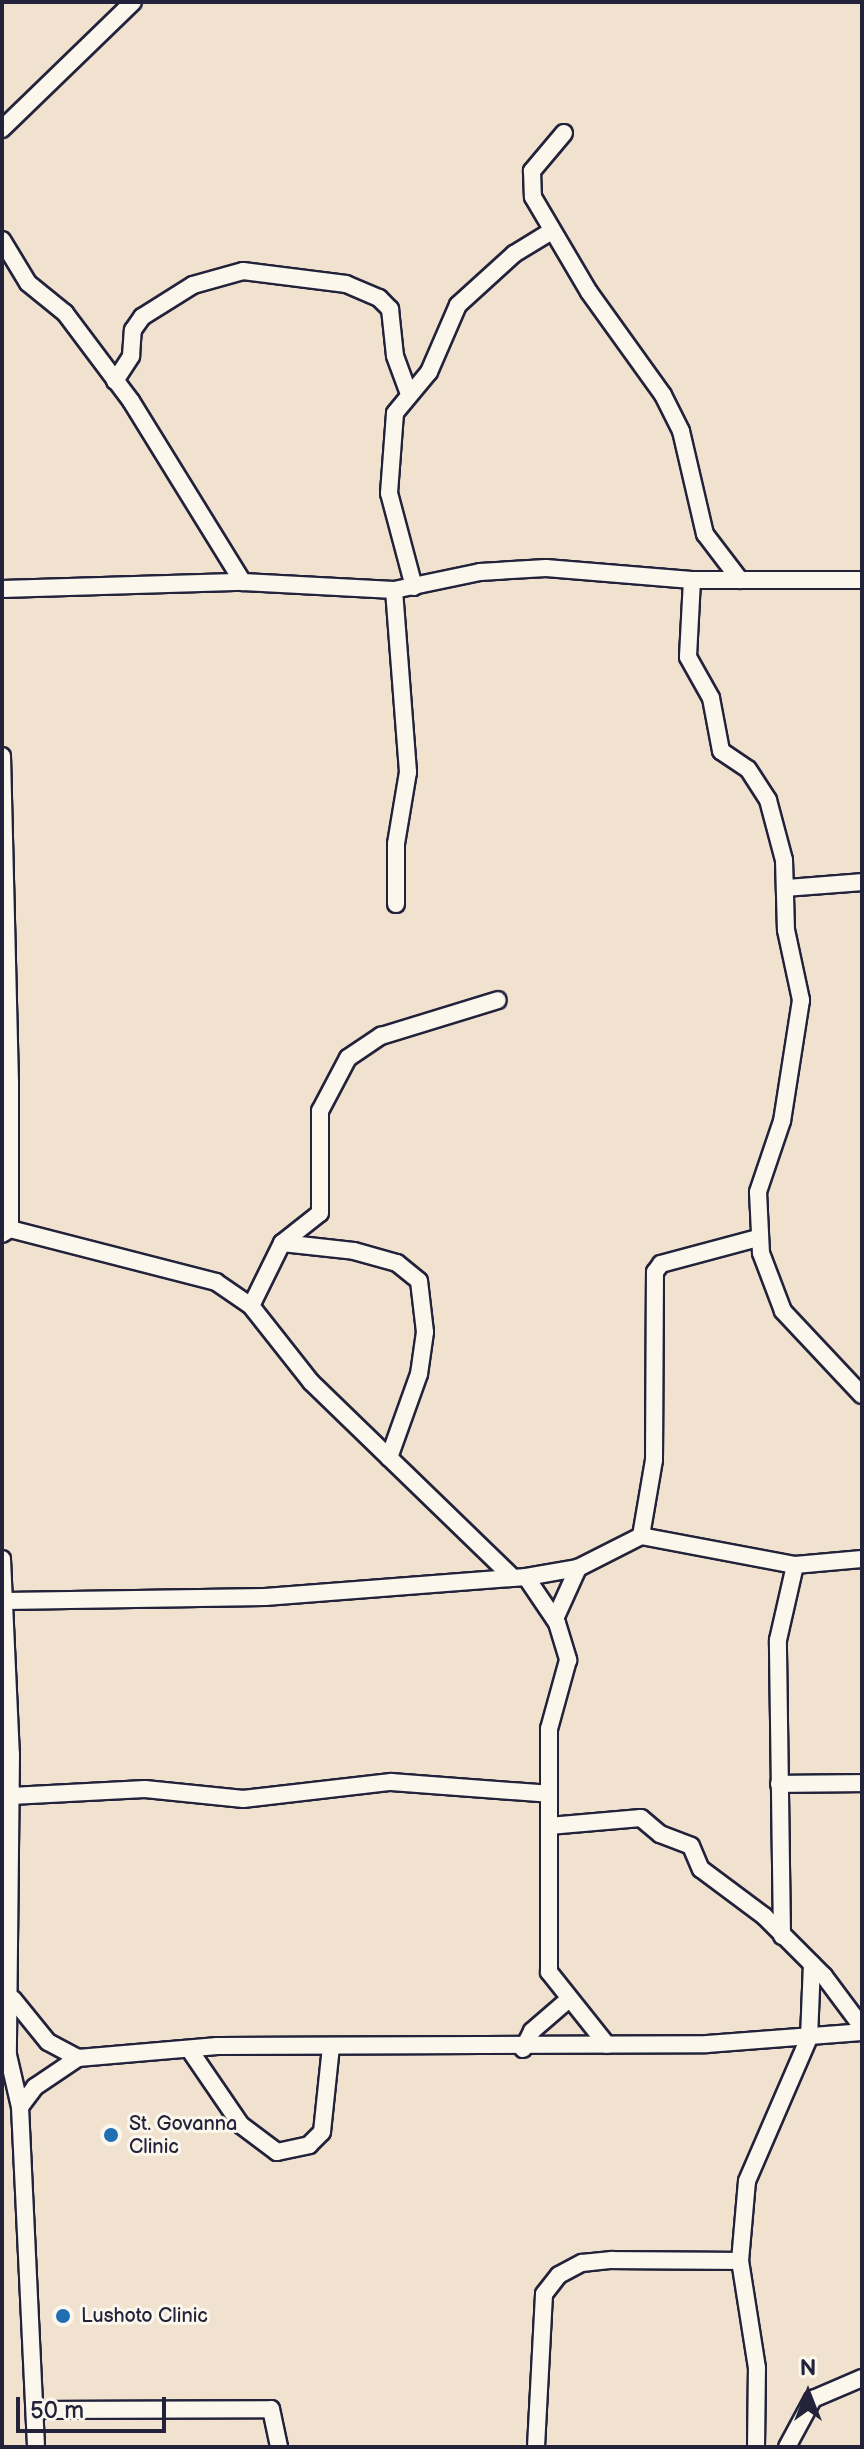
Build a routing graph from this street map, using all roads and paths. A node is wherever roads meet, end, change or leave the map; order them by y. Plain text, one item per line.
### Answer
1 (124, 5) edge
2 (2, 129) edge
3 (564, 133) dead end
4 (550, 232) junction
5 (2, 240) edge
6 (115, 381) junction
7 (409, 394) junction
8 (692, 580) junction
9 (740, 580) junction
10 (862, 580) edge
11 (243, 582) junction
12 (414, 587) junction
13 (2, 589) edge
14 (394, 590) junction
15 (2, 756) edge
16 (2, 826) edge
17 (862, 882) edge
18 (786, 888) junction
19 (396, 904) dead end
20 (5, 988) edge
21 (498, 1000) dead end
22 (6, 1083) edge
23 (6, 1231) edge
24 (758, 1238) junction
25 (282, 1243) junction
26 (251, 1306) junction
27 (862, 1395) edge
28 (389, 1458) junction
29 (641, 1536) junction
30 (2, 1559) edge
31 (862, 1559) edge
32 (795, 1565) junction
33 (578, 1568) junction
34 (518, 1576) junction
35 (5, 1601) junction
36 (555, 1619) junction
37 (4, 1648) edge
38 (862, 1783) edge
39 (779, 1784) junction
40 (549, 1794) junction
41 (11, 1796) junction
42 (549, 1826) junction
43 (782, 1936) junction
44 (812, 1964) junction
45 (13, 1999) junction
46 (569, 1999) junction
47 (862, 2030) edge
48 (809, 2038) junction
49 (607, 2045) junction
50 (331, 2046) junction
51 (189, 2049) junction
52 (523, 2049) junction
53 (5, 2055) edge
54 (78, 2058) junction
55 (20, 2107) junction
56 (740, 2261) junction
57 (862, 2378) edge
58 (35, 2410) junction
59 (36, 2447) edge
60 (279, 2447) edge
61 (536, 2447) edge
62 (756, 2447) edge
63 (787, 2447) edge

1 - 2 street
3 - 4 street
4 - 7 street
4 - 9 street
5 - 6 street
6 - 7 street
6 - 11 street
7 - 12 street
8 - 9 street
8 - 12 street
8 - 18 street
9 - 10 street
11 - 13 street
11 - 14 street
12 - 14 street
14 - 19 street
15 - 16 street
16 - 20 street
17 - 18 street
18 - 24 street
20 - 22 street
21 - 25 street
22 - 23 street
23 - 26 street
24 - 27 street
24 - 29 street
25 - 26 street
25 - 28 street
26 - 28 street
28 - 34 street
29 - 32 street
29 - 33 street
30 - 35 street
31 - 32 street
32 - 39 street
33 - 34 street
33 - 36 street
34 - 35 street
34 - 36 street
35 - 37 street
36 - 40 street
37 - 41 street
38 - 39 street
39 - 43 street
40 - 41 street
40 - 42 street
41 - 45 street
42 - 43 street
42 - 46 street
43 - 44 street
44 - 47 street
44 - 48 street
45 - 53 street
45 - 54 street
46 - 49 street
46 - 52 street
47 - 48 street
48 - 49 street
48 - 56 street
49 - 52 street
50 - 51 street
50 - 51 street
50 - 52 street
51 - 54 street
53 - 55 street
54 - 55 street
55 - 58 street
56 - 61 street
56 - 62 street
57 - 63 street
58 - 59 street
58 - 60 street

